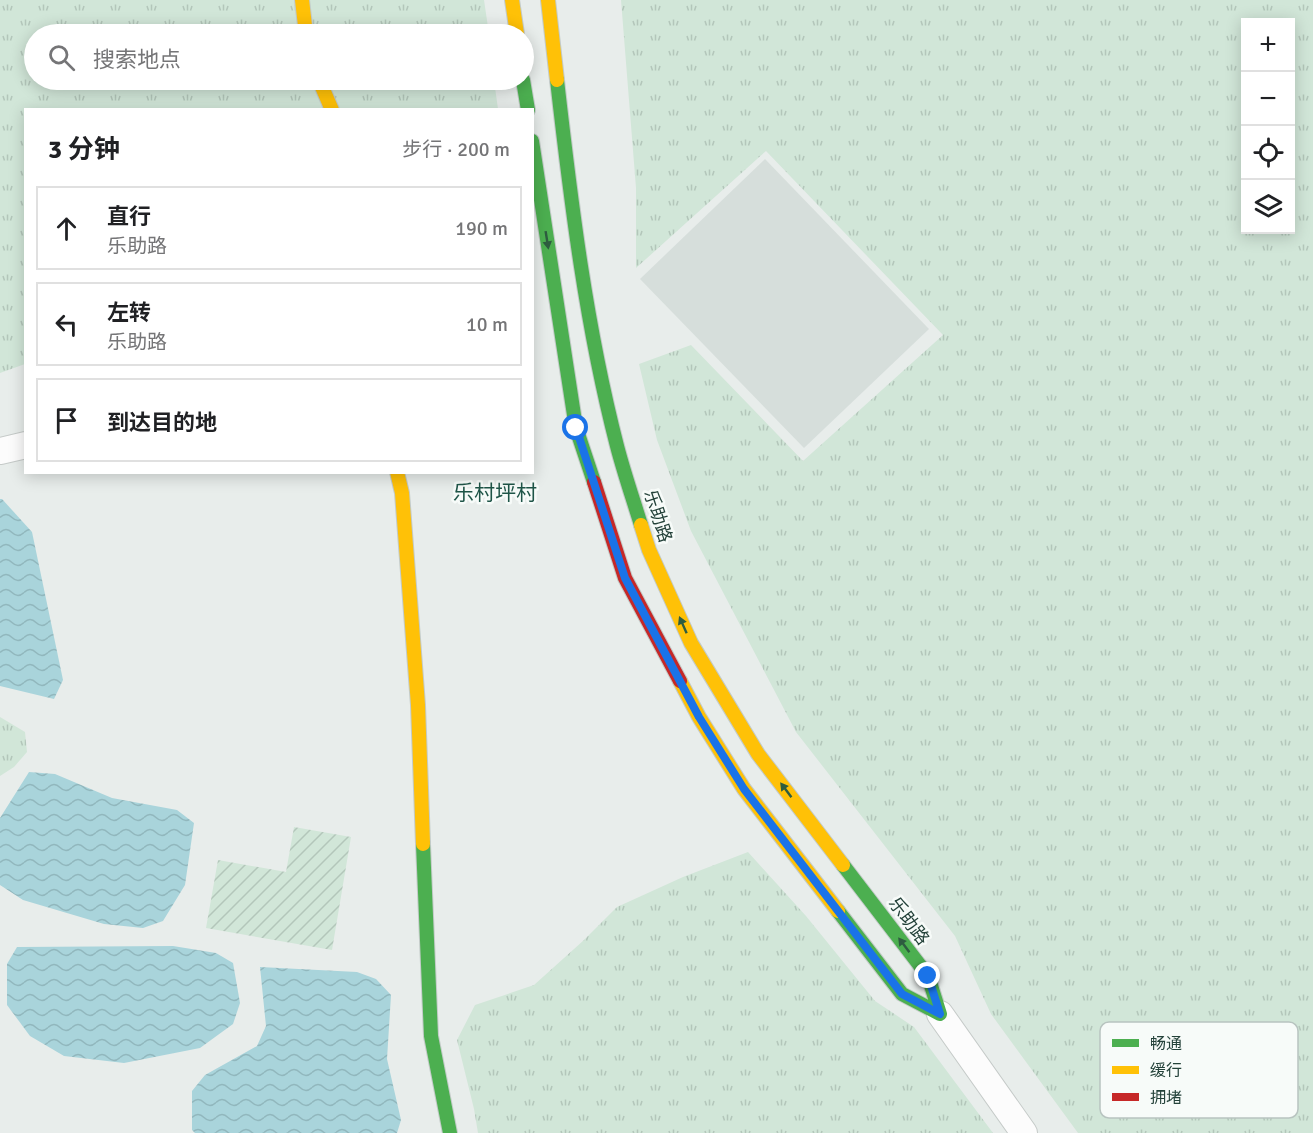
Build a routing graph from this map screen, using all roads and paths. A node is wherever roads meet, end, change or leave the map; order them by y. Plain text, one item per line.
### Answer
1 (302, 0) edge
2 (512, 0) edge
3 (548, 0) edge
4 (305, 24) edge
5 (516, 24) edge
6 (323, 90) edge
7 (525, 90) edge
8 (331, 108) edge
9 (528, 108) edge
10 (534, 154) edge
11 (24, 445) edge
12 (0, 451) edge
13 (398, 474) edge
14 (940, 1014) junction
15 (450, 1133) edge
16 (1024, 1133) edge

1 - 4 street
2 - 5 street
14 -> 3 street, 乐助路
6 - 8 street
7 - 9 street
10 -> 14 street
11 - 12 street
13 - 15 street
14 - 16 street

